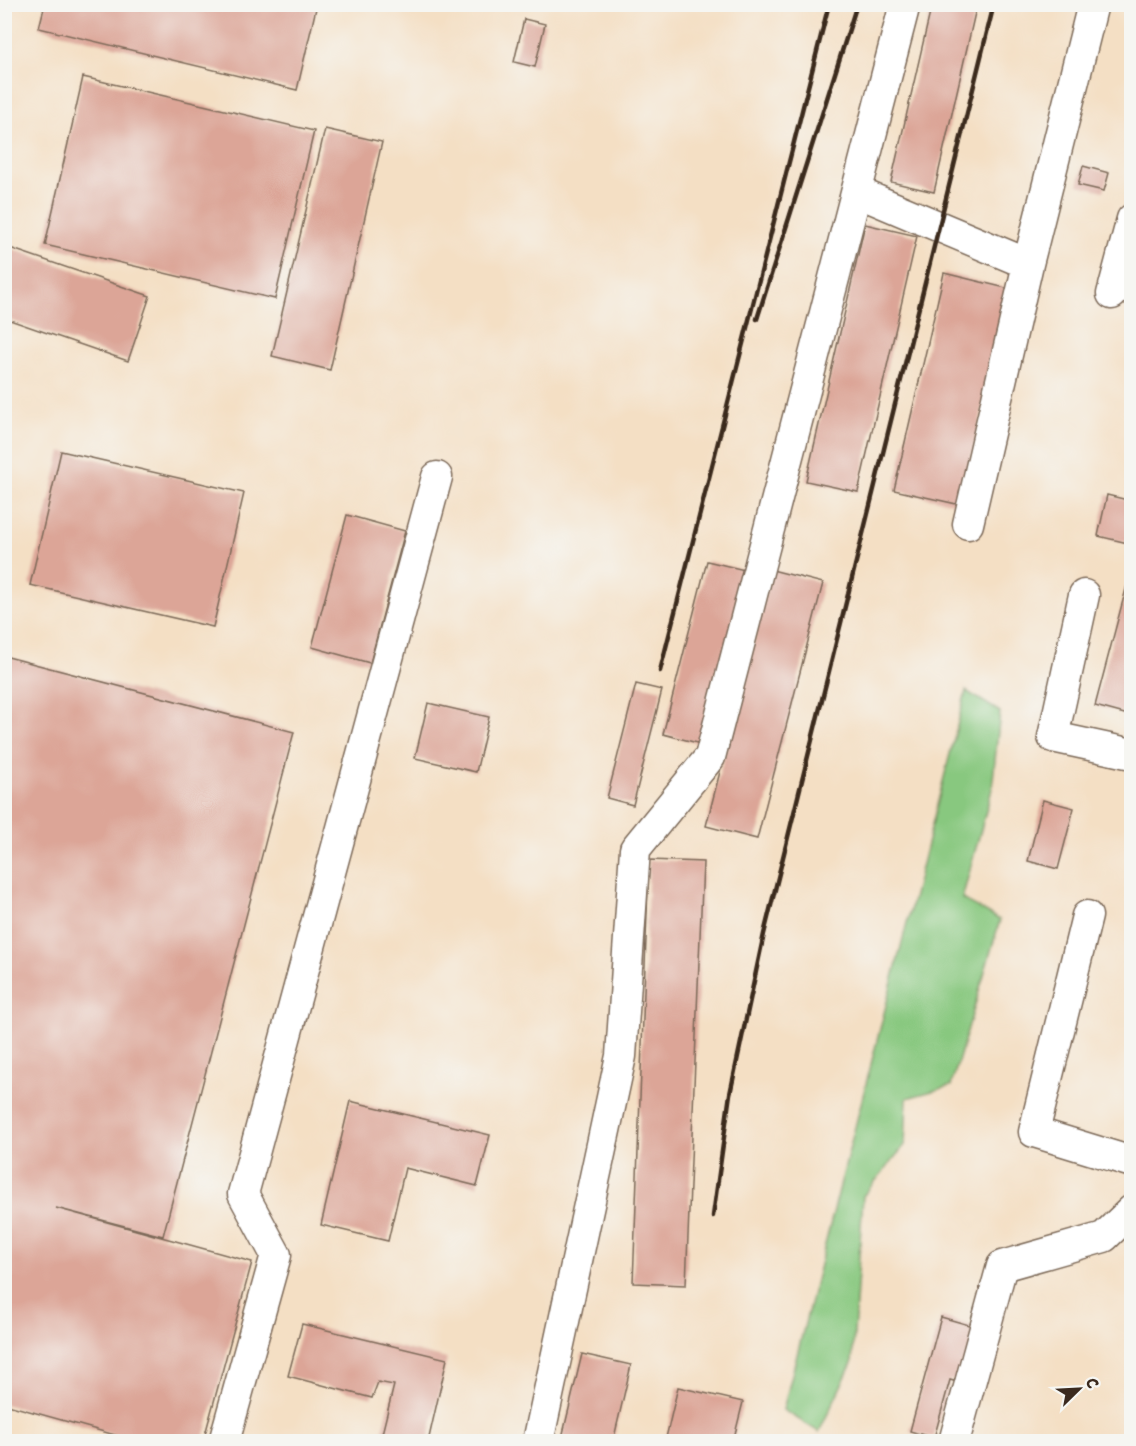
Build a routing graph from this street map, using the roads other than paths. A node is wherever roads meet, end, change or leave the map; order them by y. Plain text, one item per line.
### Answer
1 (905, 4) edge
2 (1093, 4) edge
3 (857, 192) junction
4 (1131, 219) edge
5 (1028, 264) junction
6 (1112, 294) dead end
7 (437, 477) dead end
8 (968, 524) dead end
9 (1084, 595) dead end
10 (1131, 754) edge
11 (1087, 916) dead end
12 (1131, 1162) edge
13 (1131, 1210) edge
14 (224, 1442) edge
15 (538, 1442) edge
16 (954, 1442) edge

1 - 3 lane
2 - 5 lane
3 - 5 lane
3 - 15 lane
4 - 6 lane
5 - 8 lane
7 - 14 lane
9 - 10 lane
11 - 12 lane
13 - 16 lane

